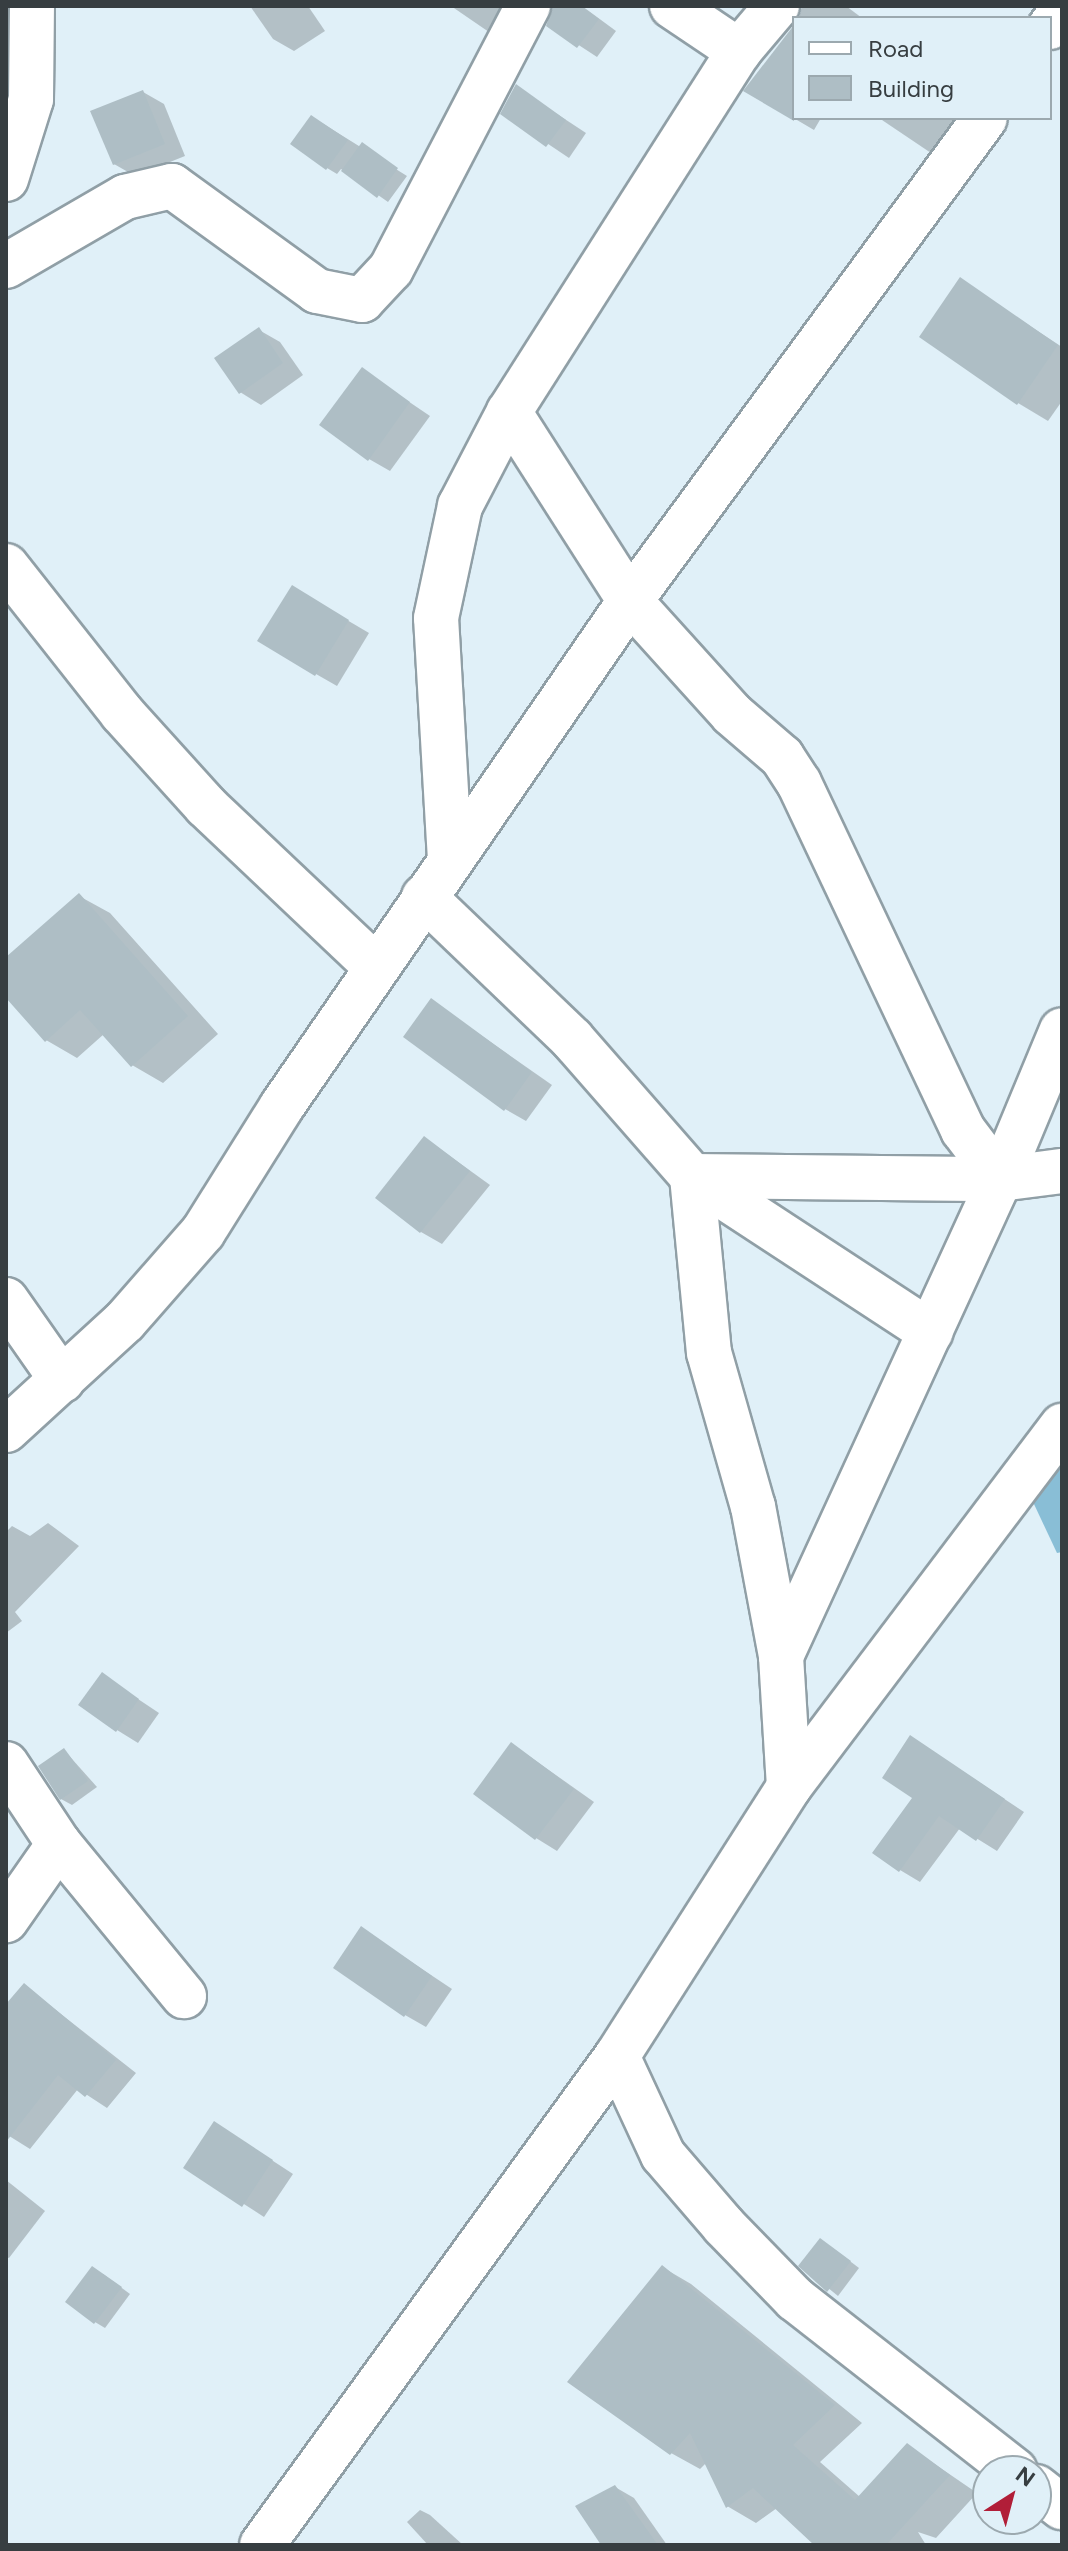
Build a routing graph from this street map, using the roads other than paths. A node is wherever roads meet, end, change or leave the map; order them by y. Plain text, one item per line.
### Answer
1 (32, 6) edge
2 (528, 6) edge
3 (672, 6) edge
4 (777, 6) edge
5 (739, 51) junction
6 (984, 120) edge
7 (6, 179) edge
8 (6, 266) edge
9 (509, 412) junction
10 (6, 566) edge
11 (630, 601) junction
12 (450, 860) junction
13 (424, 897) junction
14 (376, 967) junction
15 (1062, 1030) edge
16 (1062, 1171) edge
17 (692, 1176) junction
18 (1000, 1179) junction
19 (6, 1300) edge
20 (930, 1332) junction
21 (62, 1380) junction
22 (1062, 1426) edge
23 (6, 1430) edge
24 (781, 1656) junction
25 (7, 1766) edge
26 (789, 1787) junction
27 (59, 1844) junction
28 (6, 1920) edge
29 (184, 1996) dead end
30 (617, 2056) junction
31 (995, 2455) edge
32 (262, 2545) edge

1 - 7 street
2 - 8 street
3 - 5 street
4 - 5 street
5 - 9 street
6 - 11 street
9 - 11 street
9 - 12 street
10 - 14 street
11 - 12 street
11 - 18 street
12 - 13 street
13 - 14 street
13 - 17 street
14 - 21 street
15 - 18 street
16 - 18 street
17 - 18 street
17 - 20 street
17 - 24 street
18 - 20 street
19 - 21 street
20 - 24 street
21 - 23 street
22 - 26 street
24 - 26 street
25 - 27 street
26 - 30 street
27 - 28 street
27 - 29 street
30 - 31 street
30 - 32 street

